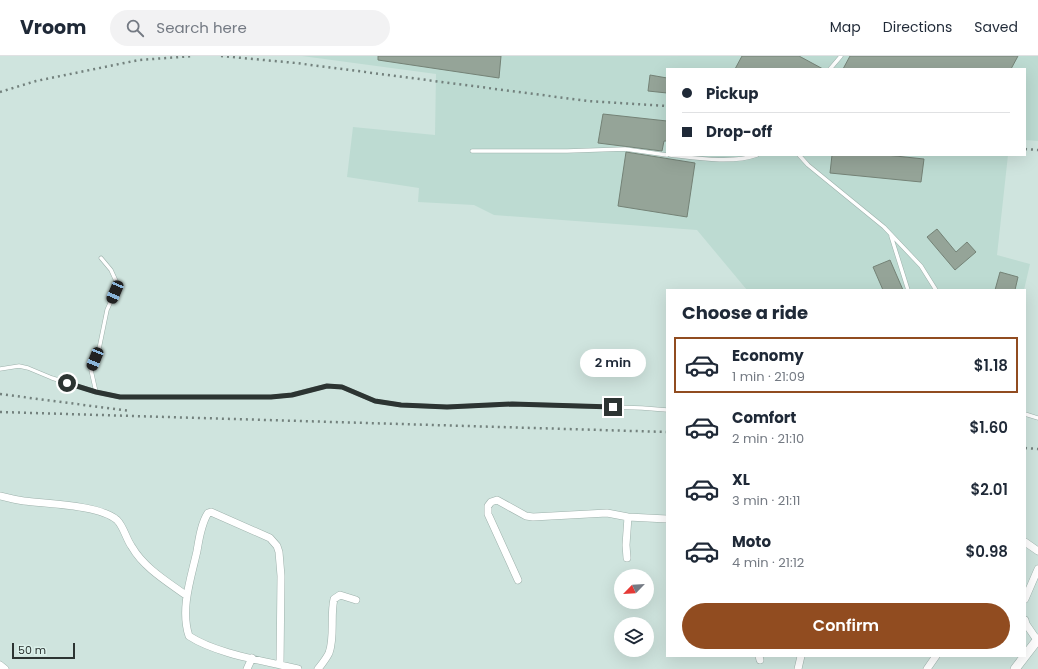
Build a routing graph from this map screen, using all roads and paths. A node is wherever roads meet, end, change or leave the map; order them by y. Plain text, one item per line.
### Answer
1 (841, 56) edge
2 (831, 68) edge
3 (472, 151) dead end
4 (666, 155) edge
5 (678, 156) edge
6 (754, 156) edge
7 (800, 156) edge
8 (891, 235) junction
9 (101, 258) dead end
10 (908, 289) edge
11 (935, 289) edge
12 (0, 369) edge
13 (96, 392) junction
14 (666, 410) edge
15 (1026, 414) edge
16 (1038, 418) edge
17 (0, 496) edge
18 (628, 517) junction
19 (666, 519) edge
20 (1026, 543) edge
21 (1038, 552) edge
22 (627, 558) dead end
23 (1038, 569) edge
24 (518, 580) dead end
25 (187, 596) junction
26 (1026, 597) edge
27 (356, 600) dead end
28 (1026, 624) edge
29 (1038, 639) edge
30 (1026, 655) edge
31 (801, 657) edge
32 (935, 657) edge
33 (1024, 657) edge
34 (252, 658) junction
35 (0, 665) edge
36 (280, 665) junction
37 (5, 669) edge
38 (247, 669) edge
39 (298, 669) edge
40 (318, 669) edge
41 (798, 669) edge
42 (927, 669) edge
43 (1015, 669) edge

1 - 2 lane
3 - 4 lane
5 - 6 lane
7 - 8 lane
8 - 10 lane
8 - 11 lane
9 - 13 lane
12 - 13 lane
13 - 14 lane
15 - 16 lane
17 - 25 street
18 - 19 street
18 - 22 street
18 - 24 street
20 - 21 street
23 - 26 street
25 - 34 street
25 - 36 street
27 - 40 street
28 - 29 street
29 - 30 street
31 - 41 street
32 - 42 street
33 - 43 street
34 - 36 street
34 - 38 street
35 - 37 street
36 - 39 street

